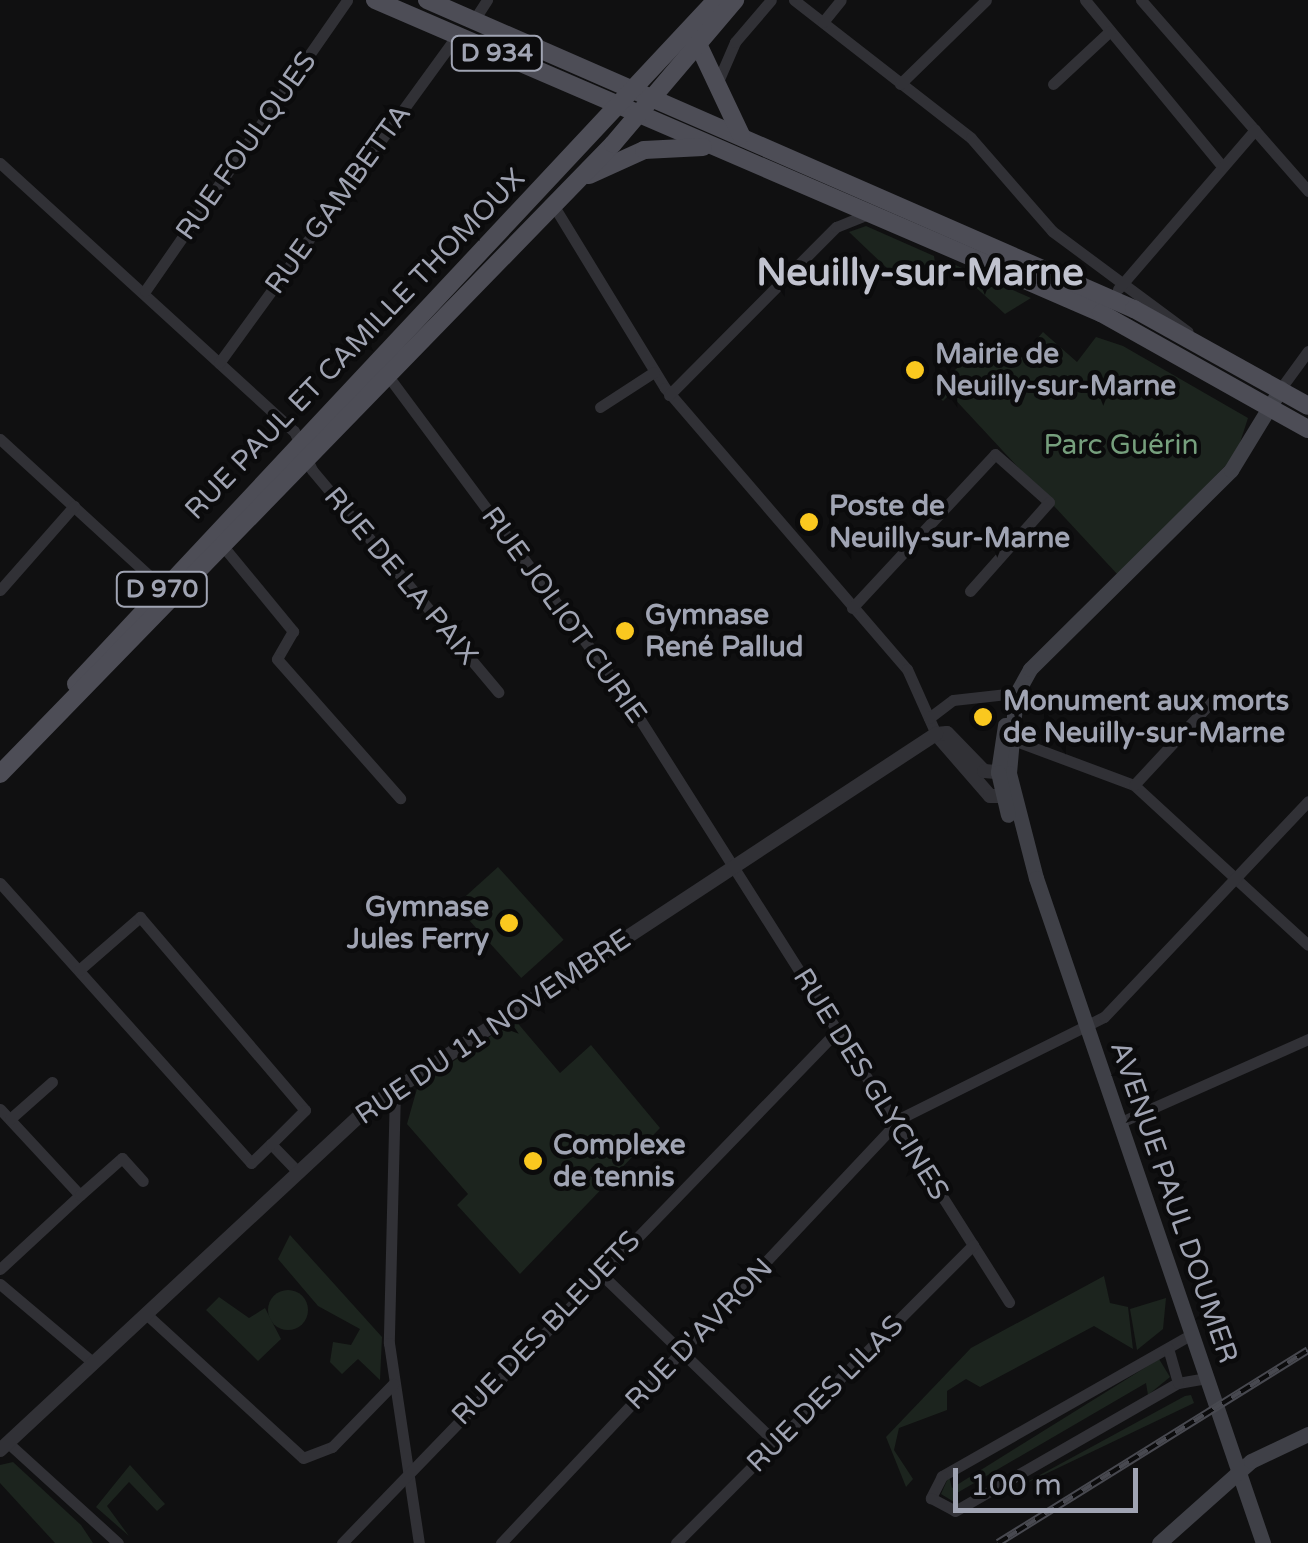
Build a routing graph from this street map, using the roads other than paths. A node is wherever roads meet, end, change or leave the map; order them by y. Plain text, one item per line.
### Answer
1 (347, 0) edge
2 (376, 0) edge
3 (426, 0) edge
4 (486, 0) edge
5 (716, 0) edge
6 (735, 0) edge
7 (771, 0) edge
8 (794, 0) edge
9 (841, 0) edge
10 (986, 0) edge
11 (1085, 0) edge
12 (1141, 0) edge
13 (474, 20) junction
14 (823, 22) junction
15 (1110, 31) junction
16 (458, 36) junction
17 (701, 40) junction
18 (900, 84) junction
19 (1053, 84) dead end
20 (716, 86) junction
21 (637, 89) junction
22 (655, 97) junction
23 (618, 108) junction
24 (638, 116) junction
25 (1255, 130) junction
26 (741, 136) junction
27 (715, 147) junction
28 (0, 164) edge
29 (1220, 164) junction
30 (580, 178) junction
31 (1308, 191) edge
32 (839, 196) junction
33 (552, 202) junction
34 (874, 212) junction
35 (836, 227) junction
36 (1123, 284) junction
37 (145, 292) junction
38 (1104, 305) junction
39 (1198, 342) junction
40 (1308, 351) edge
41 (219, 363) junction
42 (380, 367) junction
43 (654, 372) junction
44 (670, 395) junction
45 (1274, 402) junction
46 (1308, 406) edge
47 (600, 407) dead end
48 (1308, 415) edge
49 (1308, 429) edge
50 (0, 438) edge
51 (302, 450) junction
52 (74, 506) junction
53 (222, 545) junction
54 (0, 590) edge
55 (970, 591) dead end
56 (168, 592) junction
57 (852, 608) junction
58 (498, 692) dead end
59 (1016, 693) junction
60 (1212, 701) dead end
61 (929, 718) junction
62 (936, 734) junction
63 (1003, 736) junction
64 (1004, 772) junction
65 (0, 774) edge
66 (1134, 785) junction
67 (1008, 797) junction
68 (400, 798) dead end
69 (1308, 801) edge
70 (734, 865) junction
71 (1235, 878) junction
72 (0, 883) edge
73 (1308, 945) edge
74 (79, 970) junction
75 (1086, 1023) junction
76 (838, 1030) junction
77 (1308, 1039) edge
78 (52, 1082) dead end
79 (395, 1089) junction
80 (0, 1109) edge
81 (10, 1120) junction
82 (1121, 1122) junction
83 (896, 1125) junction
84 (271, 1144) junction
85 (297, 1171) junction
86 (143, 1181) dead end
87 (80, 1195) junction
88 (973, 1245) junction
89 (0, 1269) edge
90 (599, 1272) junction
91 (0, 1284) edge
92 (1009, 1302) dead end
93 (146, 1313) junction
94 (1192, 1334) junction
95 (1168, 1348) junction
96 (683, 1351) junction
97 (91, 1362) junction
98 (1207, 1378) junction
99 (1178, 1383) junction
100 (393, 1384) junction
101 (1308, 1434) edge
102 (776, 1443) junction
103 (1308, 1445) edge
104 (3, 1446) edge
105 (1241, 1472) junction
106 (408, 1473) junction
107 (1256, 1525) junction
108 (118, 1543) edge
109 (342, 1543) edge
110 (419, 1543) edge
111 (501, 1543) edge
112 (676, 1543) edge
113 (1158, 1543) edge
114 (1243, 1543) edge
115 (1262, 1543) edge

1 - 37 street, RUE FOULQUES
2 - 16 main road, D 934
3 - 13 main road, D 934
4 - 13 street
5 - 21 main road, RUE PAUL ET CAMILLE THOMOUX / D 970
6 - 17 main road, D 970
7 - 20 street
8 - 14 street
9 - 14 street
10 - 18 street
11 - 15 street
12 - 25 street
13 - 21 main road, D 934
14 - 18 street
15 - 19 street
15 - 29 street
16 - 23 main road, D 934
16 - 41 street, RUE GAMBETTA
17 - 20 main road
17 - 22 main road, RUE PAUL ET CAMILLE THOMOUX / D 970
18 - 36 street
20 - 26 main road
21 - 22 main road, D 934
21 - 23 main road, RUE PAUL ET CAMILLE THOMOUX / D 970
22 - 24 main road, RUE PAUL ET CAMILLE THOMOUX / D 970
22 - 26 main road, D 934
23 - 24 main road, D 934
23 - 42 main road, RUE PAUL ET CAMILLE THOMOUX / D 970
24 - 27 main road, D 934
24 - 30 main road, RUE PAUL ET CAMILLE THOMOUX / D 970
25 - 29 street
25 - 31 street
26 - 38 main road, D 934
27 - 30 main road
27 - 32 main road, D 934
28 - 37 street, RUE DE LA PAIX
29 - 36 street
30 - 33 main road, RUE PAUL ET CAMILLE THOMOUX / D 970
32 - 34 main road, D 934
32 - 35 street
33 - 42 main road, RUE PAUL ET CAMILLE THOMOUX / D 970
33 - 43 street
34 - 35 street
34 - 38 main road, D 934
35 - 44 street
36 - 38 street
36 - 39 street
37 - 41 street, RUE DE LA PAIX
38 - 39 main road, D 934
38 - 45 main road, D 934
39 - 45 main road, D 934
40 - 45 street
41 - 51 street, RUE DE LA PAIX
42 - 51 main road, RUE PAUL ET CAMILLE THOMOUX / D 970
42 - 70 street, RUE JOLIOT CURIE
43 - 44 street
43 - 47 street
44 - 57 street
45 - 46 main road, D 934
45 - 48 main road
45 - 49 main road, D 934
45 - 59 main road
50 - 52 street
51 - 53 main road, RUE PAUL ET CAMILLE THOMOUX / D 970
51 - 56 main road, RUE PAUL ET CAMILLE THOMOUX / D 970
51 - 58 street, RUE DE LA PAIX
52 - 54 street
52 - 56 street
53 - 56 main road, RUE PAUL ET CAMILLE THOMOUX / D 970
53 - 68 street
55 - 57 street
56 - 65 main road, RUE PAUL ET CAMILLE THOMOUX / D 970
57 - 61 street
59 - 61 street
59 - 63 main road, AVENUE PAUL DOUMER
60 - 66 street
61 - 62 street
62 - 64 street
62 - 67 street, AVENUE PAUL DOUMER
62 - 70 street, RUE DU 11 NOVEMBRE
63 - 64 main road, AVENUE PAUL DOUMER
63 - 66 street
64 - 67 main road, AVENUE PAUL DOUMER
66 - 71 street
67 - 75 main road, AVENUE PAUL DOUMER
69 - 71 street, RUE D'AVRON
70 - 76 street, RUE DES GLYCINES
70 - 79 street, RUE DU 11 NOVEMBRE
71 - 73 street
71 - 75 street, RUE D'AVRON
72 - 74 street
74 - 84 street
74 - 84 street
75 - 82 main road, AVENUE PAUL DOUMER
75 - 83 street, RUE D'AVRON
76 - 83 street, RUE DES GLYCINES
76 - 90 street, RUE DES BLEUETS
77 - 82 street
78 - 81 street
79 - 85 street, RUE DU 11 NOVEMBRE
79 - 100 street
80 - 81 street
81 - 87 street
82 - 94 main road, AVENUE PAUL DOUMER
83 - 88 street, RUE DES GLYCINES
83 - 96 street, RUE D'AVRON
84 - 85 street
85 - 93 street, RUE DU 11 NOVEMBRE
86 - 87 street
87 - 89 street
88 - 92 street, RUE DES GLYCINES
88 - 102 street, RUE DES LILAS
90 - 96 street
90 - 106 street, RUE DES BLEUETS
91 - 97 street
93 - 97 street, RUE DU 11 NOVEMBRE
93 - 100 street
94 - 95 street
94 - 98 main road, AVENUE PAUL DOUMER
95 - 99 street
95 - 99 street
96 - 102 street
96 - 111 street, RUE D'AVRON
97 - 104 street, RUE DU 11 NOVEMBRE
98 - 99 street
98 - 105 main road, AVENUE PAUL DOUMER
100 - 106 street
101 - 105 main road
102 - 112 street, RUE DES LILAS
103 - 105 main road
104 - 108 street
105 - 107 main road, AVENUE PAUL DOUMER
105 - 113 main road
106 - 109 street, RUE DES BLEUETS
106 - 110 street
107 - 114 main road
107 - 115 main road, AVENUE PAUL DOUMER

